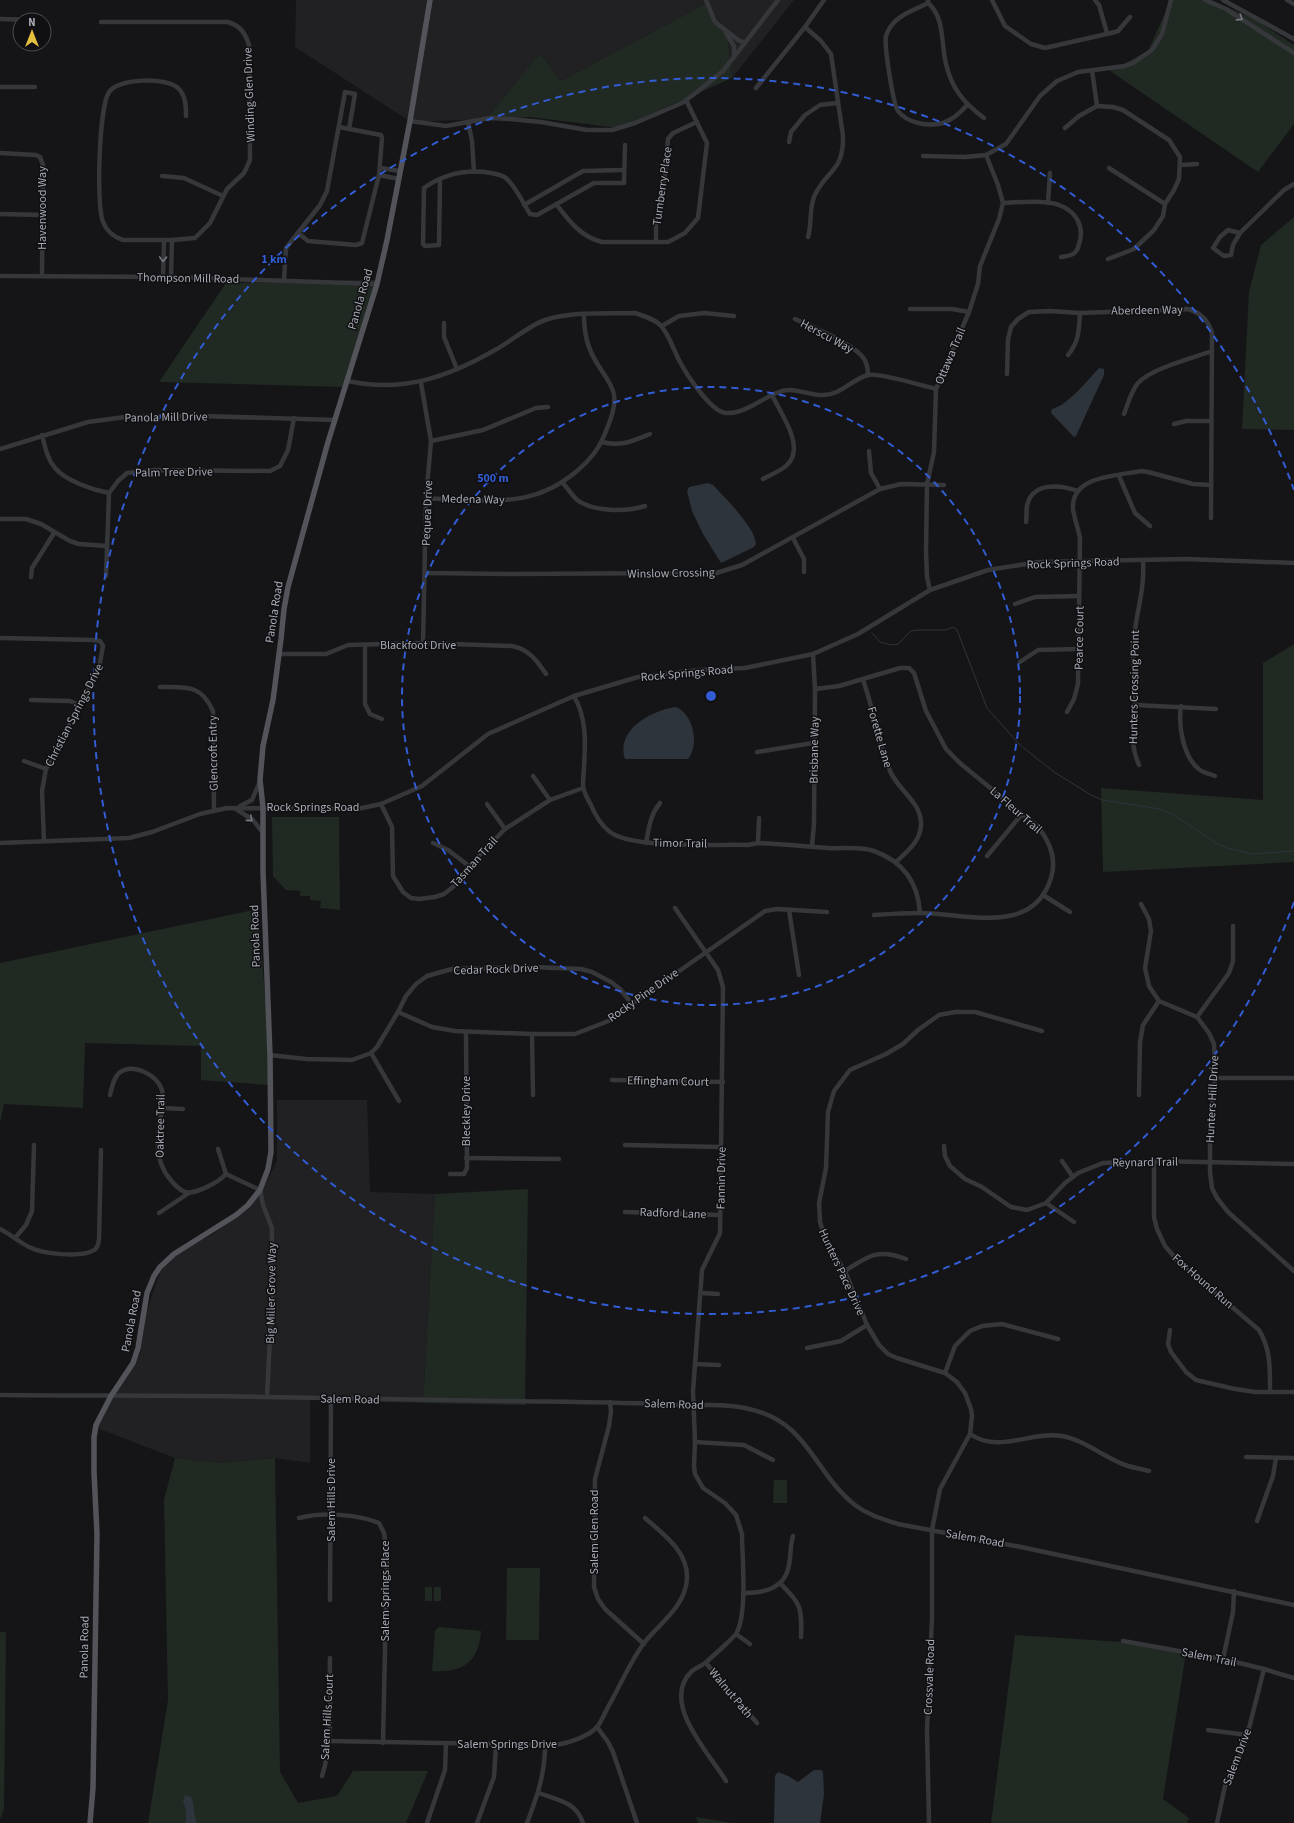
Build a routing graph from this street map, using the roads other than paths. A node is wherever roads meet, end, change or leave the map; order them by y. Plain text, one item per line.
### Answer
1 (430, 0) edge
2 (706, 0) edge
3 (778, 0) edge
4 (824, 0) edge
5 (992, 0) edge
6 (1095, 0) edge
7 (1171, 0) edge
8 (1205, 0) edge
9 (1224, 0) edge
10 (1288, 0) edge
11 (928, 2) edge
12 (1294, 4) edge
13 (1130, 17) dead end
14 (0, 19) edge
15 (12, 19) edge
16 (101, 22) dead end
17 (805, 27) junction
18 (724, 30) junction
19 (1107, 33) junction
20 (1294, 39) edge
21 (745, 43) junction
22 (1294, 53) edge
23 (734, 57) junction
24 (1092, 70) junction
25 (0, 87) edge
26 (34, 87) dead end
27 (756, 88) dead end
28 (686, 100) junction
29 (837, 103) junction
30 (967, 105) junction
31 (1097, 106) junction
32 (186, 116) dead end
33 (984, 118) dead end
34 (410, 121) junction
35 (468, 122) junction
36 (697, 122) junction
37 (339, 127) junction
38 (1065, 128) dead end
39 (349, 129) junction
40 (789, 142) dead end
41 (625, 145) dead end
42 (0, 153) edge
43 (986, 155) junction
44 (922, 156) dead end
45 (1197, 164) dead end
46 (1181, 165) junction
47 (381, 168) junction
48 (1109, 168) dead end
49 (624, 170) junction
50 (400, 171) junction
51 (474, 172) junction
52 (1050, 173) dead end
53 (380, 174) junction
54 (162, 176) dead end
55 (399, 179) junction
56 (440, 180) junction
57 (1294, 184) edge
58 (223, 196) junction
59 (1003, 203) junction
60 (1048, 203) junction
61 (556, 204) junction
62 (1165, 204) junction
63 (524, 205) junction
64 (0, 214) edge
65 (43, 215) junction
66 (298, 233) junction
67 (1240, 234) junction
68 (808, 237) dead end
69 (164, 240) junction
70 (172, 240) junction
71 (656, 242) junction
72 (1061, 257) dead end
73 (1108, 259) dead end
74 (0, 276) edge
75 (42, 276) junction
76 (163, 277) junction
77 (171, 277) junction
78 (284, 280) junction
79 (377, 284) junction
80 (910, 310) dead end
81 (969, 312) junction
82 (1080, 313) junction
83 (584, 314) junction
84 (734, 316) dead end
85 (795, 319) dead end
86 (444, 323) dead end
87 (662, 326) junction
88 (1212, 351) junction
89 (1068, 356) dead end
90 (457, 369) junction
91 (1007, 374) dead end
92 (868, 375) junction
93 (348, 382) junction
94 (421, 382) junction
95 (936, 389) junction
96 (772, 395) junction
97 (548, 407) dead end
98 (1124, 414) dead end
99 (294, 418) junction
100 (335, 420) junction
101 (1212, 421) junction
102 (1174, 424) dead end
103 (650, 434) dead end
104 (42, 436) junction
105 (431, 441) junction
106 (602, 442) junction
107 (0, 449) edge
108 (869, 451) dead end
109 (1119, 476) junction
110 (763, 479) dead end
111 (563, 483) junction
112 (927, 484) junction
113 (944, 485) dead end
114 (1211, 485) junction
115 (880, 489) junction
116 (1078, 491) junction
117 (109, 493) junction
118 (426, 499) junction
119 (645, 506) dead end
120 (1211, 518) dead end
121 (0, 519) edge
122 (1026, 522) dead end
123 (1150, 526) dead end
124 (54, 533) junction
125 (793, 538) junction
126 (107, 546) junction
127 (1143, 561) junction
128 (1080, 562) junction
129 (1294, 562) edge
130 (804, 572) dead end
131 (425, 573) junction
132 (106, 576) dead end
133 (31, 577) dead end
134 (930, 590) junction
135 (1079, 596) junction
136 (1015, 604) dead end
137 (0, 638) edge
138 (423, 643) junction
139 (365, 645) junction
140 (1079, 649) junction
141 (279, 654) junction
142 (813, 654) junction
143 (1020, 662) dead end
144 (546, 674) dead end
145 (863, 680) junction
146 (160, 687) dead end
147 (815, 689) junction
148 (574, 696) junction
149 (31, 700) dead end
150 (78, 705) junction
151 (1135, 705) junction
152 (1181, 706) junction
153 (1216, 709) dead end
154 (1067, 712) dead end
155 (382, 719) dead end
156 (814, 743) junction
157 (756, 752) dead end
158 (24, 761) dead end
159 (1139, 765) dead end
160 (46, 769) junction
161 (533, 776) dead end
162 (1215, 776) dead end
163 (260, 780) junction
164 (583, 788) junction
165 (550, 800) junction
166 (660, 803) dead end
167 (381, 804) junction
168 (488, 804) dead end
169 (263, 807) junction
170 (234, 808) junction
171 (214, 810) junction
172 (1022, 814) junction
173 (759, 818) dead end
174 (504, 829) junction
175 (263, 833) junction
176 (44, 841) junction
177 (0, 843) edge
178 (433, 843) dead end
179 (646, 843) junction
180 (758, 843) junction
181 (812, 846) junction
182 (987, 856) dead end
183 (896, 862) junction
184 (468, 866) junction
185 (1043, 895) junction
186 (1141, 904) dead end
187 (674, 908) dead end
188 (789, 910) junction
189 (827, 912) dead end
190 (1070, 912) dead end
191 (920, 913) junction
192 (874, 915) dead end
193 (1233, 926) dead end
194 (706, 951) junction
195 (799, 975) dead end
196 (1159, 1001) junction
197 (632, 1004) junction
198 (398, 1012) junction
199 (1196, 1017) junction
200 (1042, 1031) dead end
201 (466, 1032) junction
202 (532, 1034) junction
203 (371, 1052) junction
204 (270, 1055) junction
205 (1215, 1078) junction
206 (1294, 1078) edge
207 (612, 1080) dead end
208 (722, 1082) junction
209 (110, 1095) dead end
210 (533, 1095) dead end
211 (1139, 1095) dead end
212 (399, 1101) dead end
213 (163, 1108) junction
214 (183, 1108) dead end
215 (34, 1145) dead end
216 (625, 1145) dead end
217 (944, 1146) dead end
218 (721, 1147) junction
219 (218, 1149) dead end
220 (101, 1150) dead end
221 (466, 1158) junction
222 (559, 1159) dead end
223 (1062, 1161) dead end
224 (1154, 1161) junction
225 (1210, 1162) junction
226 (1294, 1164) edge
227 (226, 1174) junction
228 (450, 1174) dead end
229 (1073, 1177) junction
230 (260, 1190) junction
231 (189, 1193) junction
232 (252, 1200) junction
233 (1046, 1203) junction
234 (263, 1205) junction
235 (625, 1212) dead end
236 (158, 1213) dead end
237 (720, 1215) junction
238 (1074, 1222) dead end
239 (0, 1229) edge
240 (15, 1238) junction
241 (906, 1258) dead end
242 (844, 1271) junction
243 (1294, 1271) edge
244 (701, 1293) junction
245 (718, 1294) dead end
246 (867, 1325) junction
247 (1170, 1330) dead end
248 (1058, 1339) dead end
249 (807, 1348) dead end
250 (695, 1364) junction
251 (719, 1365) dead end
252 (945, 1373) junction
253 (1270, 1392) junction
254 (1294, 1392) edge
255 (0, 1394) edge
256 (111, 1396) junction
257 (267, 1396) junction
258 (331, 1399) junction
259 (610, 1402) junction
260 (693, 1406) junction
261 (970, 1434) junction
262 (695, 1442) junction
263 (1246, 1457) dead end
264 (1276, 1458) junction
265 (1294, 1458) edge
266 (773, 1460) dead end
267 (1149, 1471) dead end
268 (331, 1515) junction
269 (298, 1518) dead end
270 (645, 1518) dead end
271 (1257, 1521) dead end
272 (932, 1530) junction
273 (793, 1536) dead end
274 (780, 1583) junction
275 (1234, 1591) junction
276 (743, 1593) junction
277 (330, 1600) dead end
278 (1294, 1605) edge
279 (736, 1634) junction
280 (801, 1637) dead end
281 (1123, 1641) dead end
282 (644, 1644) junction
283 (750, 1644) dead end
284 (330, 1658) dead end
285 (1223, 1659) junction
286 (706, 1662) junction
287 (1264, 1668) junction
288 (1294, 1678) edge
289 (757, 1723) dead end
290 (597, 1727) junction
291 (1208, 1730) dead end
292 (1247, 1735) junction
293 (329, 1741) junction
294 (383, 1742) junction
295 (446, 1744) junction
296 (496, 1745) junction
297 (545, 1746) junction
298 (322, 1776) dead end
299 (726, 1781) dead end
300 (539, 1793) junction
301 (90, 1823) edge
302 (427, 1823) edge
303 (477, 1823) edge
304 (527, 1823) edge
305 (583, 1823) edge
306 (637, 1823) edge
307 (929, 1823) edge
308 (1217, 1823) edge

1 - 34 main road, Panola Road
2 - 18 street
3 - 21 street
4 - 17 street
5 - 19 street
6 - 19 street
7 - 24 street
8 -> 22 street
9 - 20 street
10 - 12 street
11 - 30 street
11 - 30 street
13 - 19 street
14 - 15 street
16 - 58 street, Winding Glen Drive
17 - 27 street
17 - 29 street
18 - 21 street
18 - 23 street
21 - 23 street
23 - 28 street
24 - 31 street
24 - 43 street
25 - 26 street
28 - 35 street
28 - 36 street, Turnberry Place
29 - 40 street
29 - 68 street
30 - 33 street
31 - 38 street
31 - 46 street
32 - 69 street, Winding Glen Drive
34 - 35 street
34 - 50 main road, Panola Road
35 - 51 street
36 - 71 street, Turnberry Place
36 - 71 street, Turnberry Place
37 - 39 street
37 - 39 street
37 - 66 street
39 - 47 street
41 - 49 street
42 - 65 street, Havenwood Way
43 - 44 street
43 - 59 street
45 - 46 street
46 - 62 street
47 - 50 street
47 - 53 street
48 - 62 street
49 - 61 street
49 - 63 street
50 - 55 main road, Panola Road
51 - 56 street
51 - 63 street
52 - 60 street
53 - 55 street
53 - 66 street
54 - 58 street
55 - 79 main road, Panola Road
56 - 56 street
57 - 67 street
58 - 70 street, Winding Glen Drive
59 - 60 street
59 - 81 street, Ottawa Trail
60 - 72 street
61 - 63 street
61 - 71 street, Turnberry Place
62 - 73 street
64 - 65 street
65 - 75 street, Havenwood Way
66 - 78 street
67 - 67 street
69 - 70 street, Winding Glen Drive
69 -> 76 street
70 - 77 street
74 - 75 street, Thompson Mill Road
75 - 76 street, Thompson Mill Road
76 - 77 street, Thompson Mill Road
77 - 78 street, Thompson Mill Road
78 - 79 street, Thompson Mill Road
79 - 93 main road, Panola Road
80 - 81 street
81 - 95 street, Ottawa Trail
82 - 88 street, Aberdeen Way
82 - 89 street
82 - 91 street, Aberdeen Way
83 - 87 street
83 - 90 street
83 - 106 street, Medena Way
84 - 87 street
85 - 92 street, Herscu Way
86 - 90 street
87 - 96 street
88 - 98 street
88 - 101 street, Aberdeen Way
90 - 94 street
92 - 95 street
92 - 96 street
93 - 94 street
93 - 100 main road, Panola Road
94 - 105 street, Pequea Drive
95 - 112 street, Ottawa Trail
96 - 110 street
97 - 105 street
99 - 100 street, Panola Mill Drive
99 - 104 street, Panola Mill Drive
99 - 117 street, Palm Tree Drive
100 - 141 main road, Panola Road
101 - 102 street
101 - 114 street, Aberdeen Way
103 - 106 street
104 - 107 street, Panola Mill Drive
104 - 117 street
105 - 118 street, Pequea Drive
106 - 111 street, Medena Way
108 - 115 street
109 - 114 street
109 - 116 street
109 - 123 street
111 - 118 street, Medena Way
111 - 119 street
112 - 113 street, Winslow Crossing
112 - 115 street, Winslow Crossing
112 - 134 street, Ottawa Trail
114 - 120 street, Aberdeen Way
115 - 125 street, Winslow Crossing
116 - 122 street
116 - 128 street, Pearce Court
117 - 126 street
118 - 131 street, Pequea Drive
121 - 124 street
124 - 126 street
124 - 133 street
125 - 130 street
125 - 131 street, Winslow Crossing
126 - 132 street
127 - 128 street, Rock Springs Road
127 - 129 street, Rock Springs Road
127 - 151 street, Hunters Crossing Point
128 - 134 street, Rock Springs Road
128 - 135 street, Pearce Court
131 - 138 street, Pequea Drive
134 - 142 street, Rock Springs Road
135 - 136 street
135 - 140 street, Pearce Court
137 - 150 street, Christian Springs Drive
138 - 139 street, Blackfoot Drive
138 - 144 street, Blackfoot Drive
139 - 141 street, Blackfoot Drive
139 - 155 street
140 - 143 street
140 - 154 street, Pearce Court
141 - 163 main road, Panola Road
142 - 147 street, Brisbane Way
142 - 148 street, Rock Springs Road
145 - 147 street, La Fleur Trail
145 - 172 street, La Fleur Trail
145 - 183 street, Forette Lane
146 - 171 street, Glencroft Entry
147 - 156 street, Brisbane Way
148 - 164 street, Timor Trail
148 - 167 street, Rock Springs Road
149 - 150 street
150 - 160 street, Christian Springs Drive
151 - 152 street
151 - 159 street, Hunters Crossing Point
152 - 153 street
152 - 162 street
156 - 157 street
156 - 181 street, Brisbane Way
158 - 160 street
160 - 176 street, Christian Springs Drive
161 - 165 street
163 - 169 main road, Panola Road
163 - 170 street
164 - 165 street, Tasman Trail
164 - 179 street, Timor Trail
165 - 174 street, Tasman Trail
166 - 179 street
167 - 169 street, Rock Springs Road
167 - 184 street, Tasman Trail
168 - 174 street
169 - 170 street, Rock Springs Road
169 - 175 main road, Panola Road
170 - 171 street, Rock Springs Road
170 -> 175 street
171 - 176 street, Rock Springs Road
172 - 182 street
172 - 185 street, La Fleur Trail
173 - 180 street
174 - 184 street, Tasman Trail
175 - 204 main road, Panola Road
176 - 177 street, Rock Springs Road
178 - 184 street
179 - 180 street, Timor Trail
180 - 181 street, Timor Trail
181 - 183 street, Timor Trail
183 - 191 street
185 - 190 street
185 - 191 street, La Fleur Trail
186 - 196 street
187 - 194 street, Fannin Drive
188 - 189 street, Rocky Pine Drive
188 - 194 street, Rocky Pine Drive
188 - 195 street
191 - 192 street, La Fleur Trail
193 - 199 street
194 - 197 street, Rocky Pine Drive
194 - 208 street, Fannin Drive
196 - 199 street, Hunters Hill Drive
196 - 211 street
197 - 198 street, Cedar Rock Drive
197 - 202 street, Rocky Pine Drive
198 - 201 street, Rocky Pine Drive
198 - 203 street, Cedar Rock Drive
199 - 205 street, Hunters Hill Drive
200 - 242 street, Hunters Pace Drive
201 - 202 street, Rocky Pine Drive
201 - 221 street, Bleckley Drive
202 - 210 street
203 - 204 street, Cedar Rock Drive
203 - 212 street
204 - 230 main road, Panola Road
205 - 206 street
205 - 225 street, Hunters Hill Drive
207 - 208 street, Effingham Court
208 - 218 street, Fannin Drive
209 - 213 street, Oaktree Trail
213 - 214 street
213 - 231 street, Oaktree Trail
215 - 240 street
216 - 218 street
217 - 233 street, Reynard Trail
218 - 237 street, Fannin Drive
219 - 227 street
220 - 240 street
221 - 222 street
221 - 228 street, Bleckley Drive
223 - 229 street
224 - 225 street, Reynard Trail
224 - 229 street, Reynard Trail
224 - 253 street, Fox Hound Run
225 - 226 street, Reynard Trail
225 - 243 street, Hunters Hill Drive
227 - 230 street
227 - 231 street
229 - 233 street, Reynard Trail
230 - 232 main road, Panola Road
230 - 234 street, Big Miller Grove Way
231 - 236 street
232 - 234 street
232 - 256 main road, Panola Road
233 - 238 street
234 - 257 street, Big Miller Grove Way
235 - 237 street, Radford Lane
237 - 244 street, Fannin Drive
239 - 240 street
241 - 242 street
242 - 246 street, Hunters Pace Drive
244 - 245 street
244 - 250 street, Fannin Drive
246 - 249 street
246 - 252 street, Hunters Pace Drive
247 - 253 street
248 - 252 street
250 - 251 street
250 - 260 street, Fannin Drive
252 - 261 street, Hunters Pace Drive
253 - 254 street
255 - 256 street, Salem Road
256 - 257 street, Salem Road
256 - 301 main road, Panola Road
257 - 258 street, Salem Road
258 - 259 street, Salem Road
258 - 268 street, Salem Hills Drive
259 - 260 street, Salem Road
259 - 282 street, Salem Glen Road
260 - 262 street, Fannin Drive
260 - 272 street, Salem Road
261 - 267 street
261 - 272 street, Hunters Pace Drive
262 - 266 street
262 - 276 street, Fannin Drive
263 - 264 street
264 - 265 street
264 - 271 street
268 - 269 street, Salem Springs Place
268 - 277 street, Salem Hills Drive
268 - 294 street, Salem Springs Place
270 - 282 street, Salem Springs Drive
272 - 275 street, Salem Road
272 - 307 street, Crossvale Road
273 - 274 street
274 - 276 street
274 - 280 street
275 - 278 street, Salem Road
275 - 285 street
276 - 279 street, Fannin Drive
279 - 283 street
279 - 286 street
281 - 285 street, Salem Trail
282 - 290 street, Salem Springs Drive
284 - 293 street, Salem Hills Court
285 - 287 street, Salem Trail
286 - 289 street, Walnut Path
286 - 299 street
287 - 288 street, Salem Trail
287 - 292 street, Salem Drive
290 - 297 street, Salem Springs Drive
290 - 306 street
291 - 292 street
292 - 308 street, Salem Drive
293 - 294 street, Salem Springs Drive
293 - 298 street, Salem Hills Court
294 - 295 street, Salem Springs Drive
295 - 296 street, Salem Springs Drive
295 - 302 street
296 - 297 street, Salem Springs Drive
296 - 303 street
297 - 300 street
300 - 304 street
300 - 305 street

